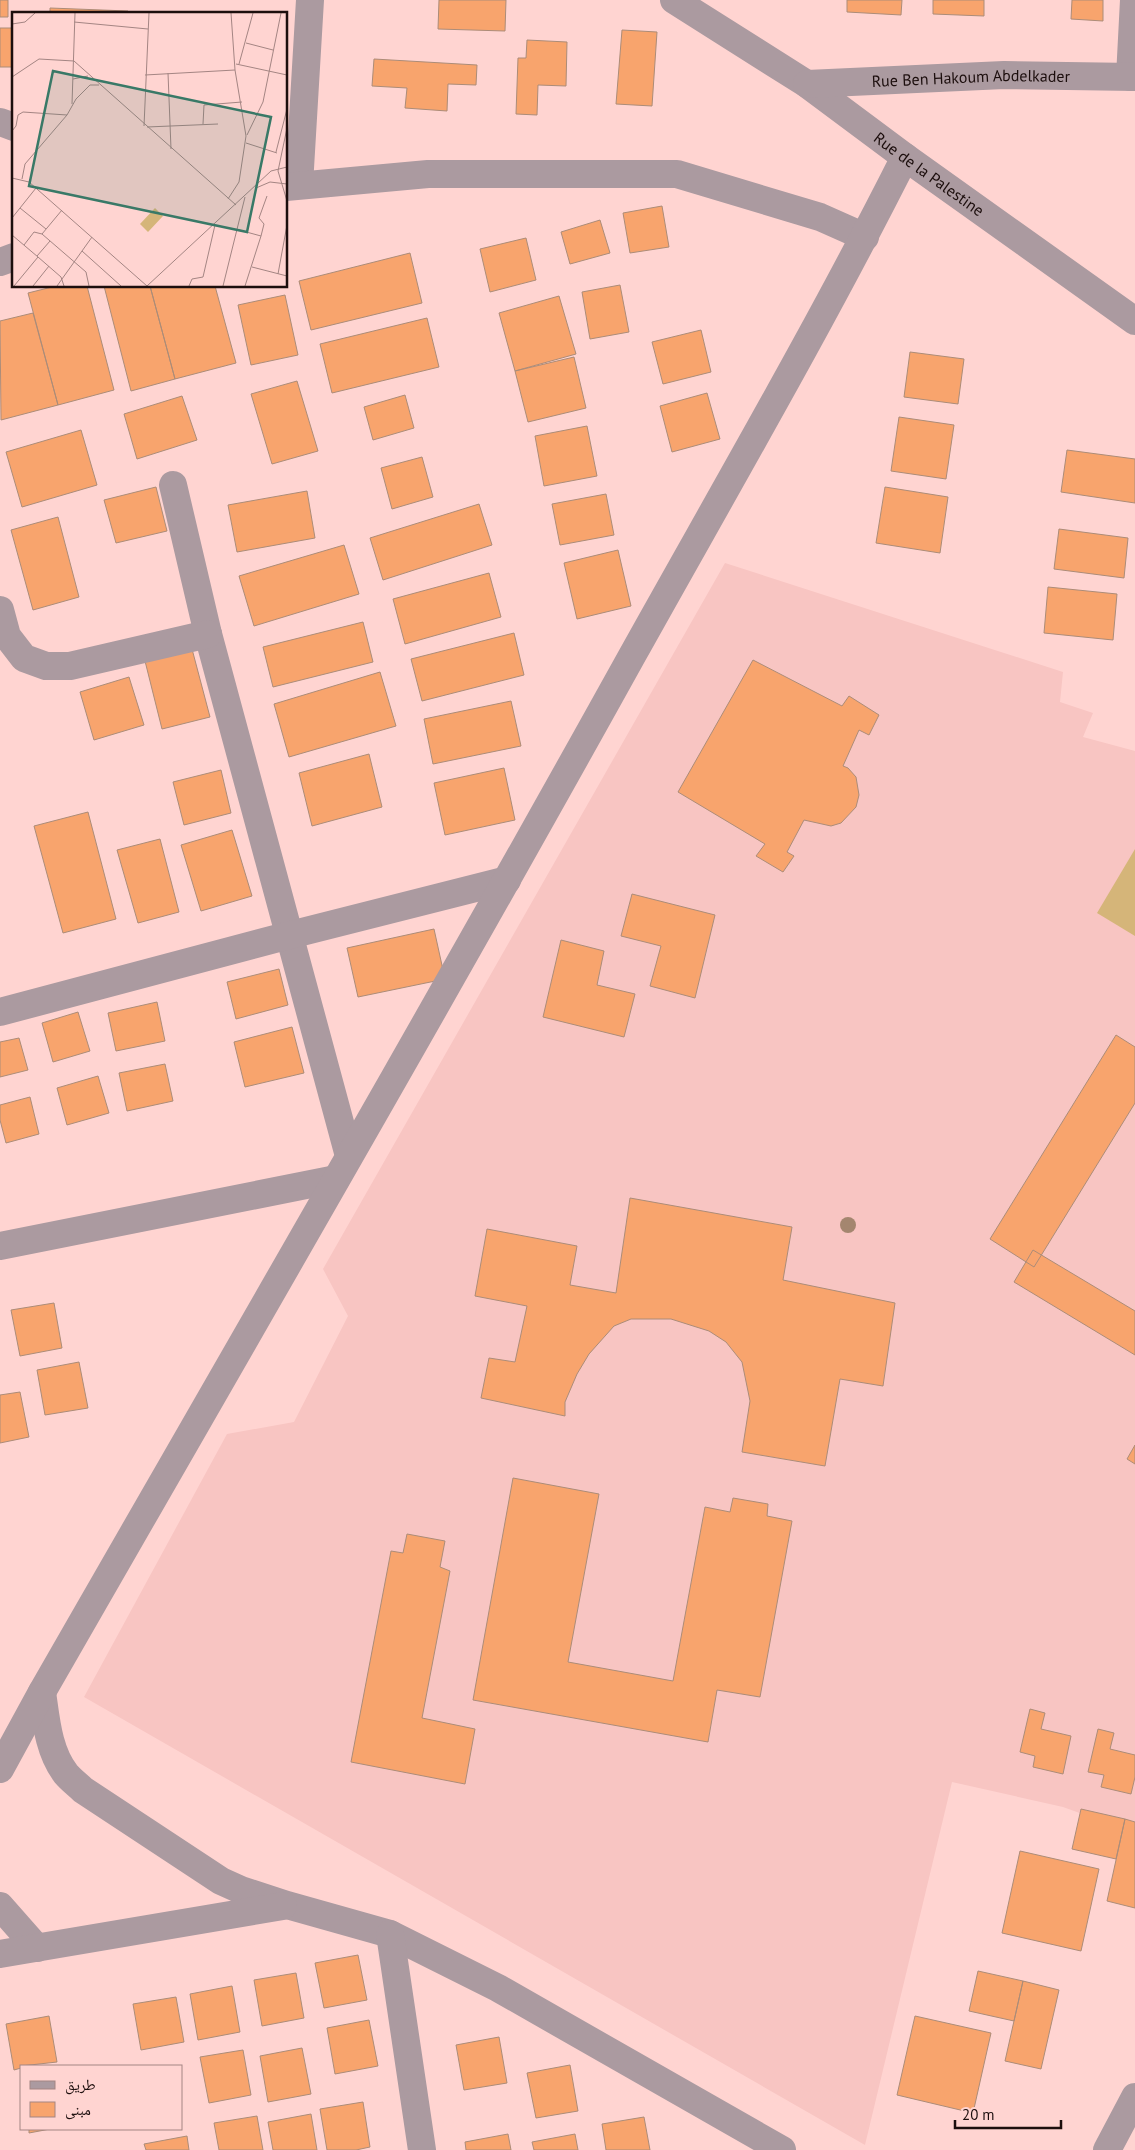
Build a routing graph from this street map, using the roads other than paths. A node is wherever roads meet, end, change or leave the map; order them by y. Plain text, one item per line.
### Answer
1 (310, 0) edge
2 (674, 0) edge
3 (698, 0) edge
4 (1134, 0) edge
5 (721, 31) junction
6 (1132, 77) edge
7 (807, 84) junction
8 (905, 157) junction
9 (293, 186) edge
10 (864, 237) junction
11 (12, 258) edge
12 (0, 262) edge
13 (1131, 315) edge
14 (173, 485) dead end
15 (0, 610) edge
16 (208, 634) junction
17 (507, 880) junction
18 (290, 935) junction
19 (0, 1012) edge
20 (342, 1168) junction
21 (0, 1246) edge
22 (42, 1692) junction
23 (0, 1769) edge
24 (287, 1905) junction
25 (0, 1906) edge
26 (390, 1934) junction
27 (37, 1948) junction
28 (0, 1954) edge
29 (1135, 2097) edge
30 (422, 2150) edge
31 (782, 2150) edge
32 (1107, 2150) edge

1 - 9 street
2 - 5 street, Rue de la Palestine
3 - 5 street
4 - 6 street
5 - 7 street, Rue de la Palestine
6 - 7 street, Rue Ben Hakoum Abdelkader
7 - 8 street, Rue de la Palestine
8 - 10 street
8 - 13 street, Rue de la Palestine
9 - 10 street
10 - 17 street
11 - 12 street
14 - 16 street
15 - 16 street
16 - 18 street
17 - 18 street
17 - 20 street
18 - 19 street
18 - 20 street
20 - 21 street
20 - 22 street
22 - 23 street
22 - 24 street
24 - 26 street
24 - 27 street
25 - 27 street
26 - 30 street
26 - 31 street
27 - 28 street
29 - 32 street

